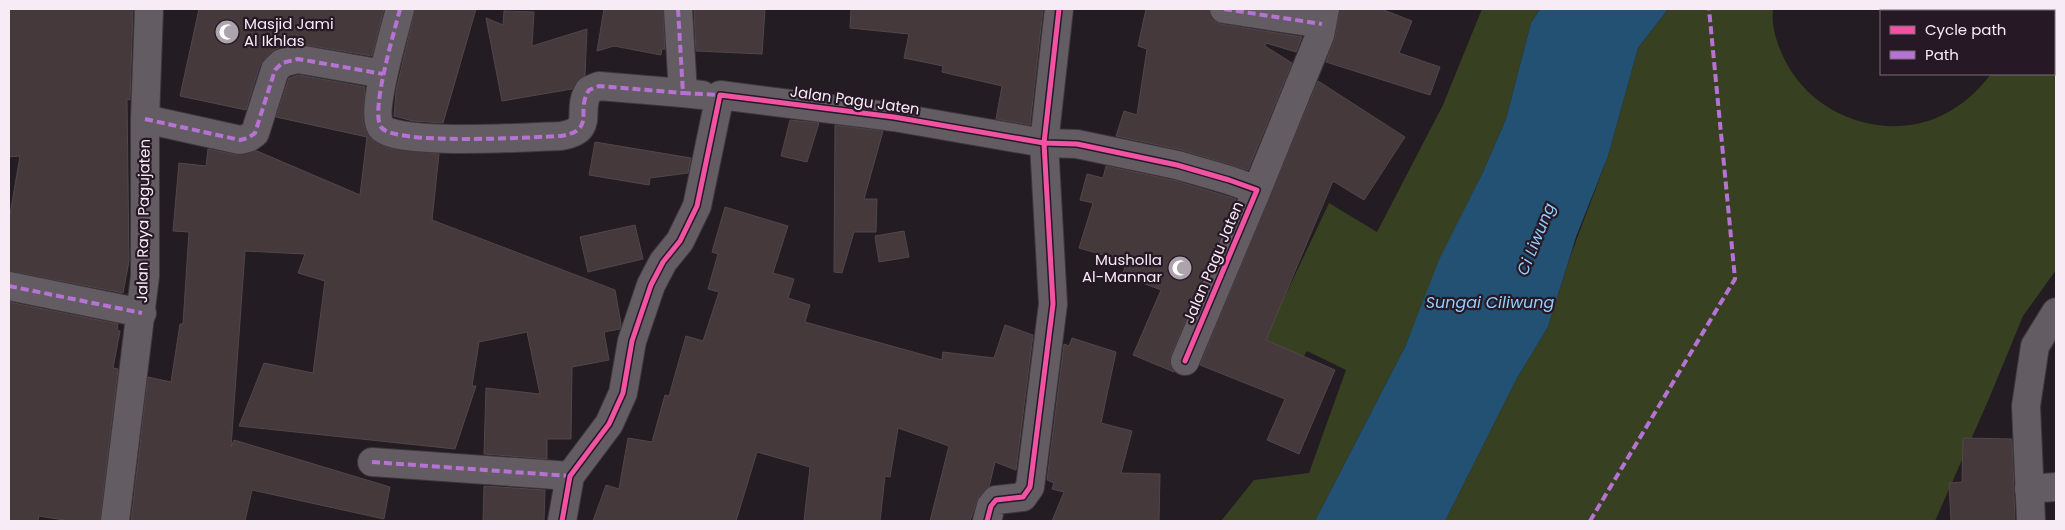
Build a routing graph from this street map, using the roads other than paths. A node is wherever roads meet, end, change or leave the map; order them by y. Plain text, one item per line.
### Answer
1 (148, 9) edge
2 (400, 9) edge
3 (678, 9) edge
4 (1059, 9) edge
5 (1224, 9) edge
6 (1324, 16) edge
7 (383, 74) junction
8 (684, 93) junction
9 (720, 95) junction
10 (145, 119) junction
11 (1044, 143) junction
12 (1256, 190) junction
13 (9, 286) edge
14 (2056, 312) edge
15 (142, 313) junction
16 (1186, 361) dead end
17 (372, 462) dead end
18 (570, 476) junction
19 (2056, 487) edge
20 (2030, 504) edge
21 (115, 521) edge
22 (562, 521) edge
23 (987, 521) edge

1 - 10 street, Jalan Raya Pagujaten
2 - 7 street
3 - 8 street
4 - 11 street
5 - 6 street
6 - 12 street
7 - 8 street, Jalan Pagu Jaten
7 - 10 street
8 - 9 street, Jalan Pagu Jaten
9 - 11 street, Jalan Pagu Jaten
9 - 18 street
10 - 15 street, Jalan Raya Pagujaten
11 - 12 street, Jalan Pagu Jaten
11 - 23 street
12 - 16 street, Jalan Pagu Jaten
13 - 15 street
14 - 20 street
15 - 21 street, Jalan Raya Pagujaten
17 - 18 street
18 - 22 street
19 - 20 street

